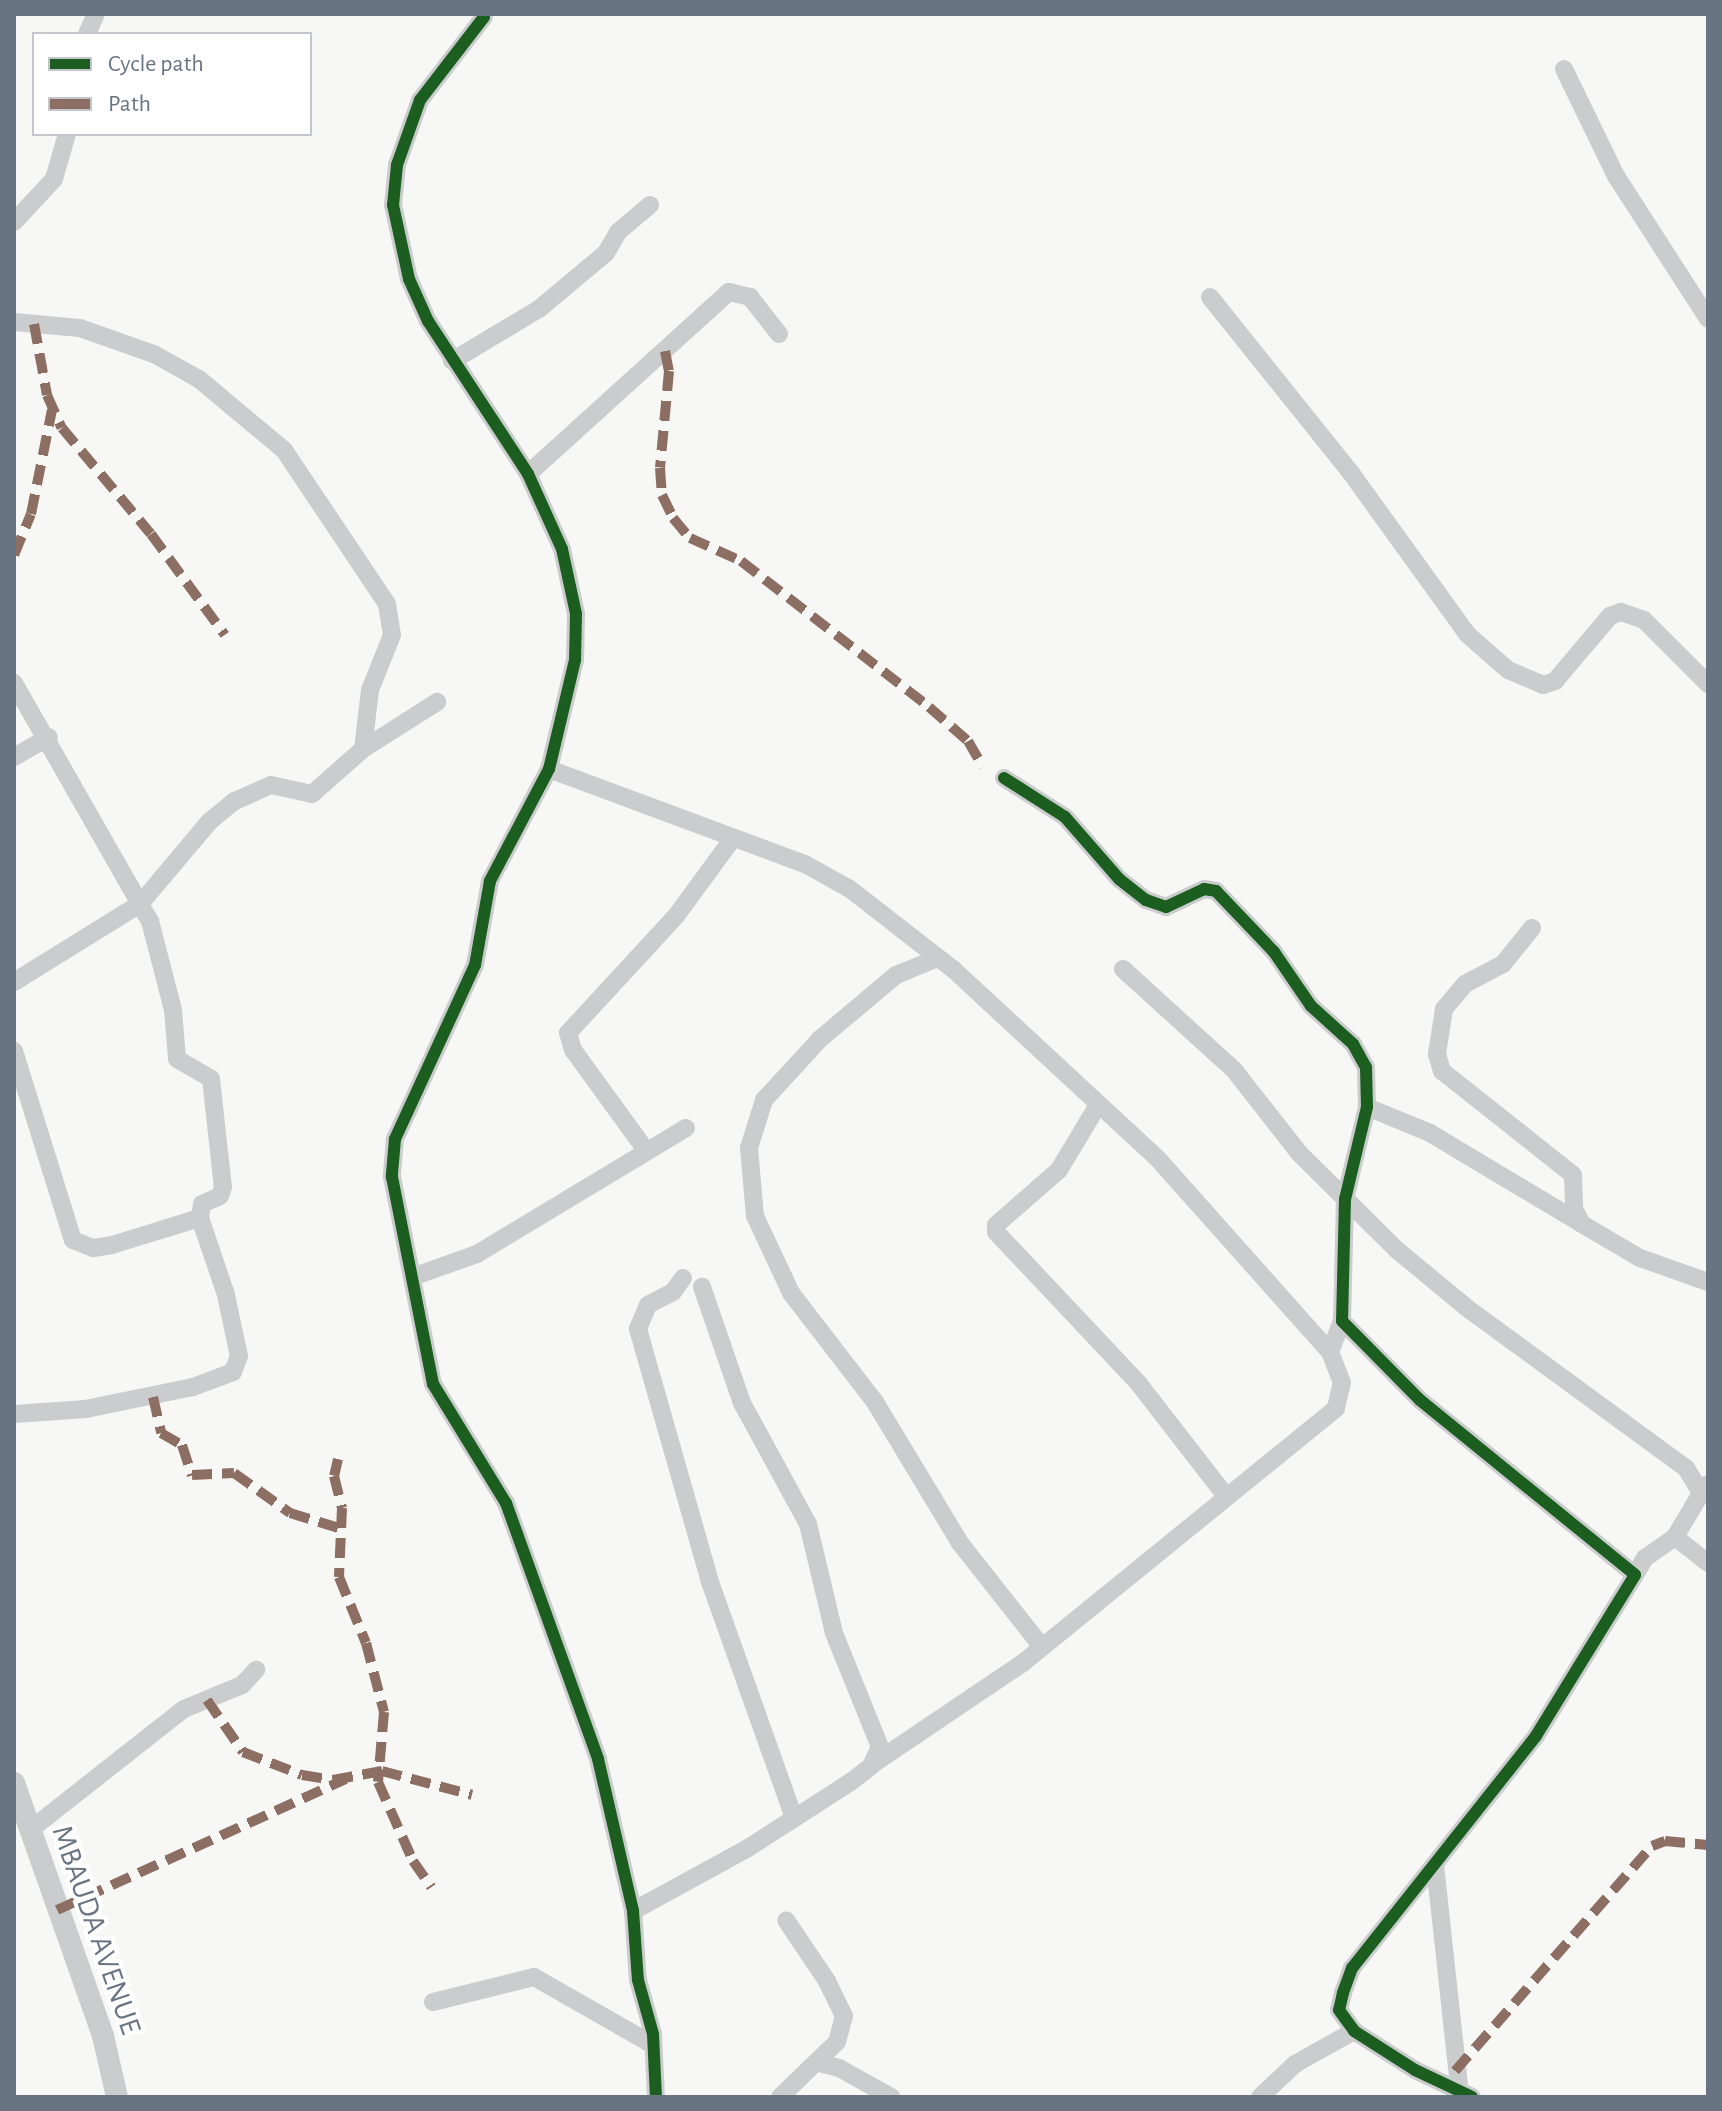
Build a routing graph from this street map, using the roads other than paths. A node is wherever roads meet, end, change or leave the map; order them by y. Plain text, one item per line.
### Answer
1 (484, 17) dead end
2 (1564, 69) dead end
3 (66, 136) edge
4 (650, 205) dead end
5 (14, 222) edge
6 (1210, 297) dead end
7 (1708, 319) edge
8 (14, 322) edge
9 (779, 334) dead end
10 (452, 361) junction
11 (528, 474) junction
12 (14, 683) edge
13 (1708, 684) edge
14 (437, 702) dead end
15 (49, 737) junction
16 (363, 749) junction
17 (14, 757) edge
18 (549, 769) junction
19 (1004, 778) dead end
20 (733, 838) junction
21 (140, 904) junction
22 (1532, 928) dead end
23 (938, 958) junction
24 (1123, 969) dead end
25 (14, 982) edge
26 (14, 1051) edge
27 (1098, 1105) junction
28 (1367, 1107) junction
29 (686, 1128) dead end
30 (645, 1149) junction
31 (1345, 1199) junction
32 (200, 1218) junction
33 (1582, 1224) junction
34 (412, 1277) junction
35 (683, 1278) dead end
36 (1708, 1282) edge
37 (702, 1287) dead end
38 (1342, 1321) junction
39 (1330, 1352) junction
40 (14, 1414) edge
41 (1704, 1487) edge
42 (1226, 1496) junction
43 (1675, 1537) junction
44 (1708, 1563) edge
45 (1635, 1575) junction
46 (1042, 1647) junction
47 (256, 1670) dead end
48 (871, 1766) junction
49 (14, 1783) edge
50 (794, 1818) junction
51 (30, 1830) junction
52 (1435, 1865) junction
53 (633, 1911) junction
54 (786, 1920) dead end
55 (433, 2002) dead end
56 (1354, 2031) junction
57 (653, 2045) junction
58 (819, 2063) junction
59 (1464, 2095) edge
60 (117, 2097) edge
61 (656, 2097) edge
62 (780, 2097) edge
63 (891, 2097) edge
64 (1260, 2097) edge

1 - 10 street
2 - 7 street
3 - 5 street
4 - 10 street
6 - 13 street
8 - 16 street
9 - 11 street
10 - 11 street
11 - 18 street
12 - 15 street
14 - 16 street
15 - 17 street
15 - 21 street
16 - 21 street
18 - 20 street
18 - 34 street
19 - 28 street
20 - 23 street
20 - 30 street
21 - 25 street
21 - 32 street
22 - 33 street
23 - 27 street
23 - 46 street
24 - 31 street
26 - 32 street
27 - 39 street
27 - 42 street
28 - 31 street
28 - 33 street
29 - 30 street
30 - 34 street
31 - 38 street
31 - 41 street
32 - 40 street
33 - 36 street
34 - 53 street
35 - 50 street
37 - 48 street
38 - 39 street
38 - 45 street
39 - 42 street
41 - 43 street
42 - 46 street
43 - 44 street
43 - 45 street
45 - 52 street
46 - 48 street
47 - 51 street
48 - 50 street
49 - 51 street, MBAUDA AVENUE
50 - 53 street
51 - 60 street, MBAUDA AVENUE
52 - 56 street
52 - 59 street
53 - 57 street
54 - 58 street
55 - 57 street
56 - 59 street
56 - 64 street
57 - 61 street
58 - 62 street
58 - 63 street

